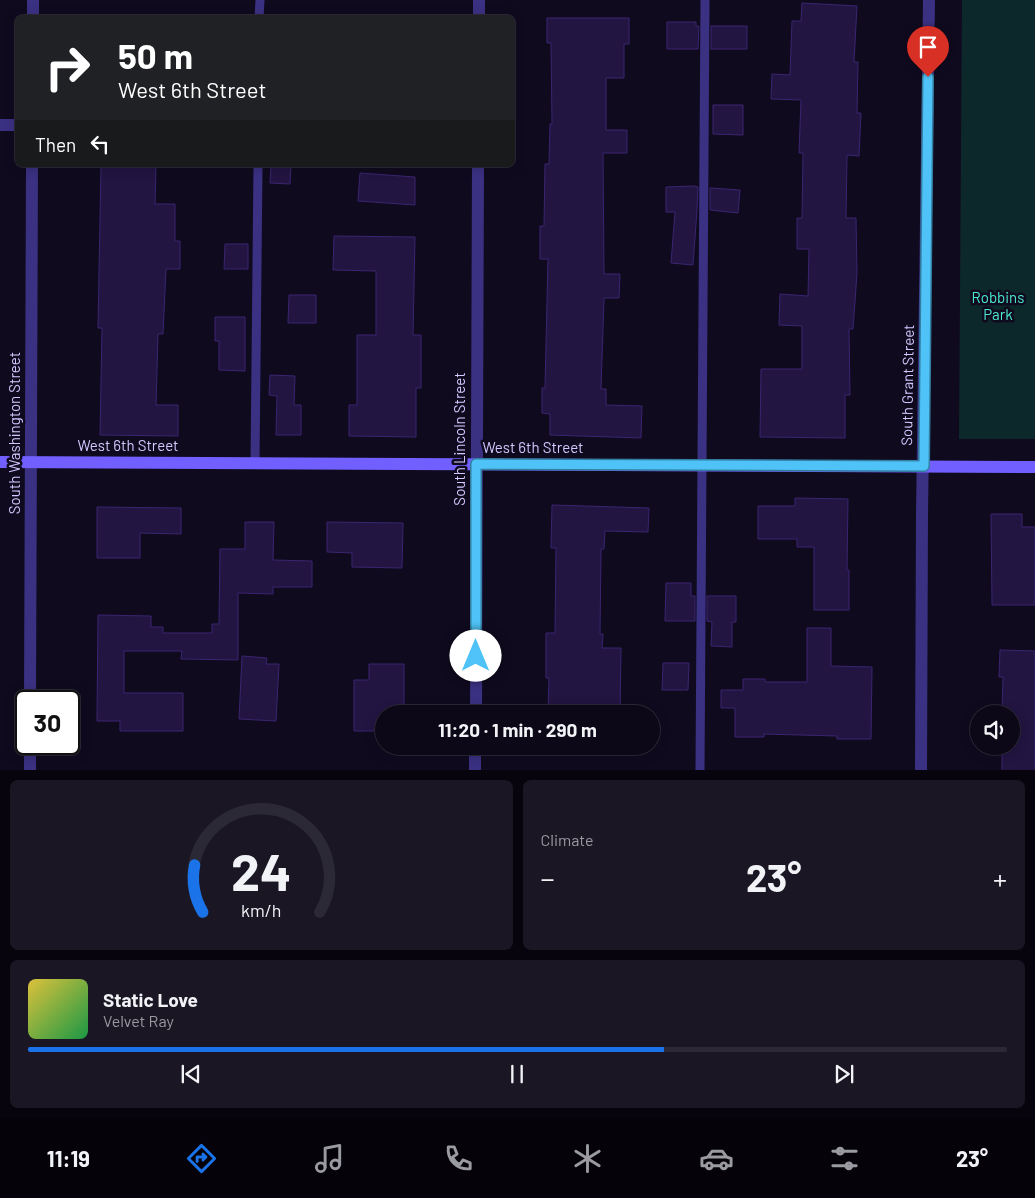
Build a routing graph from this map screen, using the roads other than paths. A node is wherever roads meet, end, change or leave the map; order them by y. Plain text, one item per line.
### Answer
1 (34, 0) edge
2 (260, 0) edge
3 (479, 0) edge
4 (705, 0) edge
5 (929, 0) edge
6 (33, 15) edge
7 (260, 15) edge
8 (479, 15) edge
9 (0, 124) edge
10 (15, 125) edge
11 (32, 167) edge
12 (258, 167) edge
13 (478, 167) edge
14 (0, 462) edge
15 (30, 462) junction
16 (255, 463) junction
17 (476, 464) junction
18 (702, 465) junction
19 (924, 466) junction
20 (1035, 467) edge
21 (30, 690) edge
22 (476, 705) edge
23 (30, 755) edge
24 (475, 755) edge
25 (30, 770) edge
26 (475, 770) edge
27 (700, 770) edge
28 (921, 770) edge

1 - 6 street
2 - 7 lane
3 - 8 street
4 - 18 lane
5 - 19 street, South Grant Street
9 - 10 street
11 - 15 street, South Washington Street
12 - 16 lane
13 - 17 street, South Lincoln Street
14 - 15 street, West 6th Street
15 - 16 street, West 6th Street
15 - 21 street, South Washington Street
16 - 17 street, West 6th Street
17 - 18 street, West 6th Street
17 - 22 street, South Lincoln Street
18 - 19 street, West 6th Street
18 - 27 lane
19 - 20 street, West 6th Street
19 - 28 street, South Grant Street
23 - 25 street
24 - 26 street

